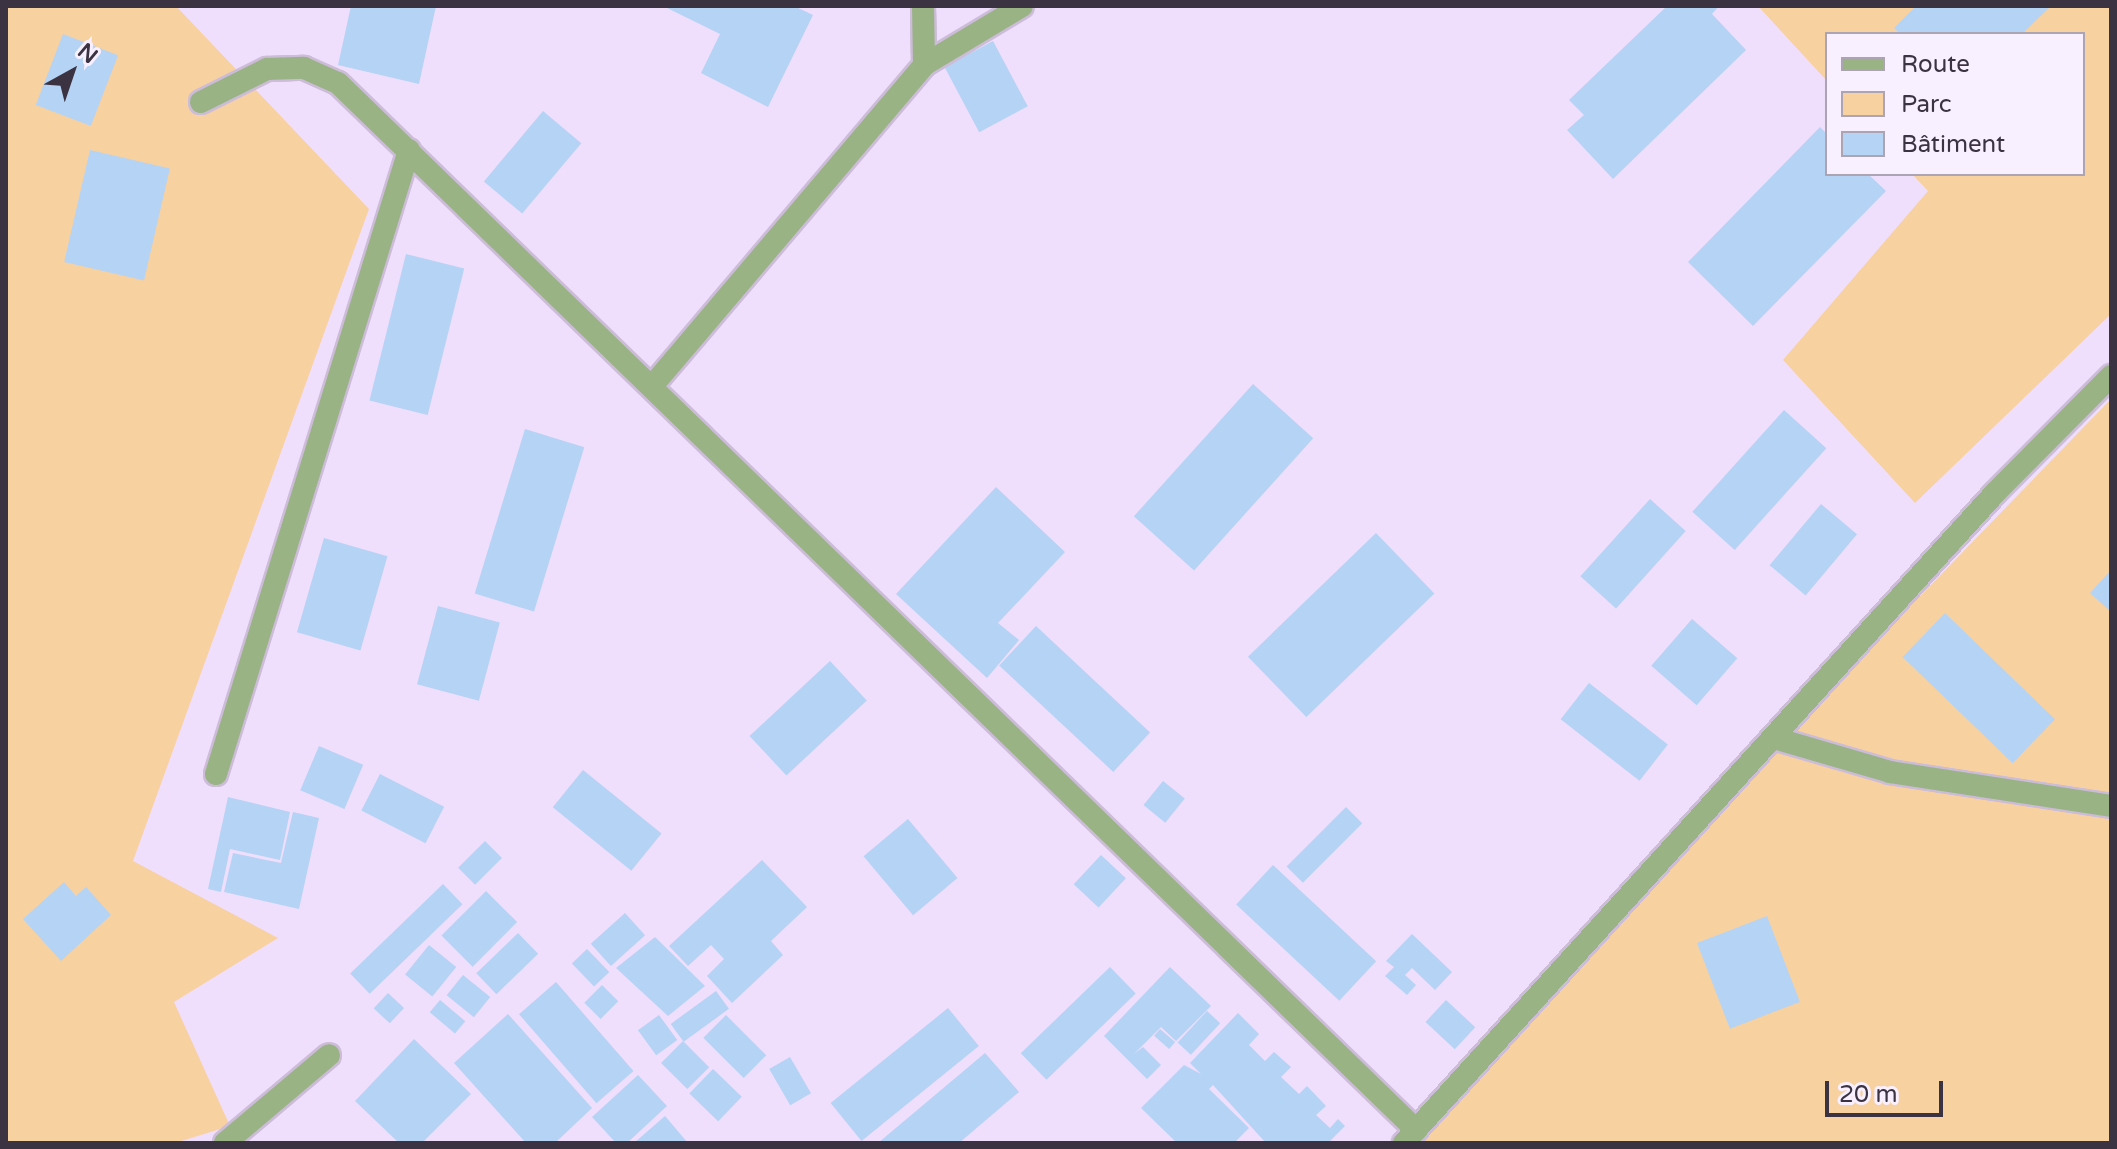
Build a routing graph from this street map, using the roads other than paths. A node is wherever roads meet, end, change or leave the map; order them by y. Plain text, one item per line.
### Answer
1 (923, 6) edge
2 (1022, 6) edge
3 (924, 65) junction
4 (201, 102) dead end
5 (409, 150) junction
6 (2111, 376) edge
7 (653, 385) junction
8 (1774, 738) junction
9 (216, 774) dead end
10 (2111, 806) edge
11 (329, 1055) dead end
12 (1410, 1136) edge
13 (225, 1143) edge

1 - 3 street
2 - 3 street
3 - 7 street
4 - 5 street
5 - 7 street
5 - 9 street
6 - 8 street
7 - 12 street
8 - 10 street
8 - 12 street
11 - 13 street

